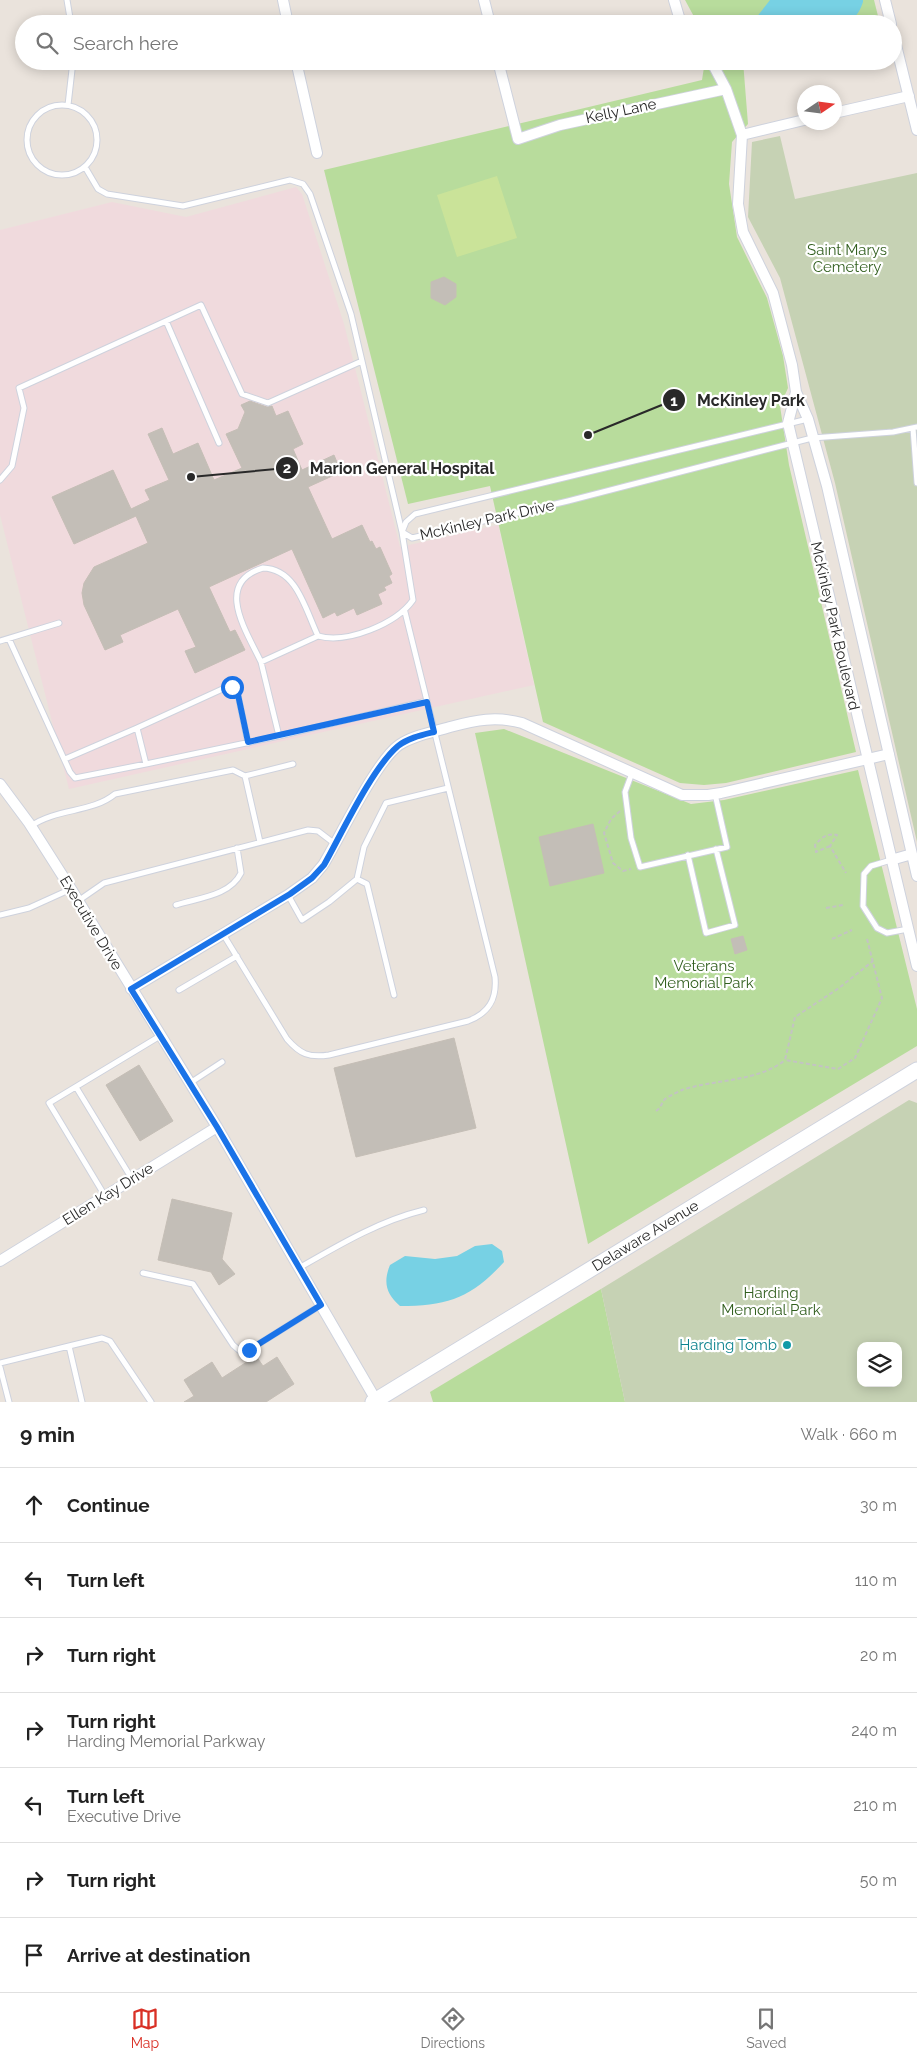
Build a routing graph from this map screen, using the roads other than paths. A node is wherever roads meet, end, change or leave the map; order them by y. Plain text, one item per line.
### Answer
1 (67, 0) edge
2 (283, 0) edge
3 (484, 0) edge
4 (674, 0) edge
5 (885, 0) edge
6 (69, 15) edge
7 (286, 15) edge
8 (488, 15) edge
9 (680, 15) edge
10 (889, 15) edge
11 (902, 68) edge
12 (71, 70) edge
13 (298, 70) edge
14 (500, 70) edge
15 (716, 70) edge
16 (726, 89) junction
17 (909, 96) junction
18 (68, 105) junction
19 (842, 112) edge
20 (797, 122) edge
21 (917, 130) edge
22 (742, 135) junction
23 (317, 153) dead end
24 (86, 167) junction
25 (166, 321) junction
26 (362, 361) junction
27 (796, 392) junction
28 (808, 419) junction
29 (788, 423) junction
30 (915, 427) edge
31 (812, 438) junction
32 (219, 443) dead end
33 (793, 443) junction
34 (0, 480) edge
35 (917, 483) edge
36 (402, 532) junction
37 (405, 612) junction
38 (59, 623) dead end
39 (318, 636) junction
40 (9, 639) junction
41 (0, 641) edge
42 (261, 662) junction
43 (427, 702) junction
44 (137, 728) junction
45 (434, 732) junction
46 (279, 736) junction
47 (248, 742) junction
48 (889, 754) junction
49 (65, 759) junction
50 (866, 760) junction
51 (146, 764) junction
52 (293, 764) dead end
53 (632, 772) junction
54 (244, 776) junction
55 (0, 784) edge
56 (448, 788) junction
57 (714, 794) junction
58 (31, 826) junction
59 (260, 842) junction
60 (335, 844) junction
61 (237, 848) junction
62 (716, 849) junction
63 (912, 854) junction
64 (688, 855) junction
65 (891, 860) junction
66 (917, 876) edge
67 (357, 878) junction
68 (71, 889) junction
69 (288, 895) junction
70 (78, 901) junction
71 (176, 905) dead end
72 (0, 915) edge
73 (908, 929) junction
74 (223, 934) junction
75 (237, 956) junction
76 (917, 966) edge
77 (131, 989) junction
78 (179, 990) dead end
79 (394, 995) dead end
80 (160, 1036) junction
81 (222, 1062) dead end
82 (917, 1070) edge
83 (190, 1083) junction
84 (76, 1087) junction
85 (217, 1127) junction
86 (132, 1179) junction
87 (105, 1196) junction
88 (424, 1210) dead end
89 (0, 1261) edge
90 (299, 1268) junction
91 (143, 1273) dead end
92 (321, 1305) junction
93 (69, 1346) junction
94 (0, 1363) edge
95 (0, 1367) edge
96 (376, 1401) edge
97 (9, 1402) edge
98 (82, 1402) edge
99 (151, 1402) edge

1 - 6 lane
2 - 7 street
3 - 8 street
4 - 9 street
5 - 10 street
11 - 17 street
12 - 18 lane
13 - 23 street
14 - 16 street, Kelly Lane
15 - 16 street, McKinley Park Boulevard
16 - 22 street, McKinley Park Boulevard
17 - 19 street
17 - 21 street
18 - 24 lane
18 - 24 lane
20 - 22 street
22 - 27 street, McKinley Park Boulevard
24 - 26 lane
25 - 26 lane
25 - 32 lane
25 - 34 lane
26 - 36 lane
27 - 28 street, McKinley Park Boulevard
27 - 29 street, McKinley Park Boulevard
28 - 29 lane, McKinley Park Drive
28 - 31 street, McKinley Park Boulevard
29 - 33 street, McKinley Park Boulevard
29 - 36 lane, McKinley Park Drive
30 - 31 lane, McKinley Park Drive
30 - 35 lane
31 - 33 lane, McKinley Park Drive
31 - 48 street, McKinley Park Boulevard
33 - 36 lane, McKinley Park Drive
33 - 50 street, McKinley Park Boulevard
36 - 37 lane
37 - 39 lane
37 - 43 lane
38 - 40 lane
39 - 42 lane
39 - 42 lane
40 - 41 lane
40 - 49 lane
42 - 46 lane
43 - 45 lane
43 - 46 lane
44 - 47 lane
44 - 49 lane
44 - 51 lane
45 - 53 street
45 - 56 lane
45 - 60 street
46 - 47 lane
47 - 51 lane
48 - 50 street
48 - 63 street, McKinley Park Boulevard
49 - 51 lane
50 - 57 street
50 - 65 street, McKinley Park Boulevard
52 - 54 lane
53 - 57 street
53 - 64 lane
54 - 58 lane
54 - 59 lane
55 - 58 street, Executive Drive
56 - 67 lane
56 - 75 lane
57 - 62 lane
58 - 68 street, Executive Drive
59 - 60 lane
59 - 61 lane
60 - 69 street
61 - 70 lane
61 - 71 lane
62 - 64 lane
62 - 64 lane
63 - 65 street
63 - 66 street, McKinley Park Boulevard
65 - 73 street, McKinley Park Boulevard
65 - 73 lane
67 - 69 lane
67 - 79 lane
68 - 70 street, Executive Drive
68 - 72 lane
69 - 74 street
70 - 77 street, Executive Drive
73 - 76 street, McKinley Park Boulevard
74 - 75 lane
74 - 77 street
75 - 78 lane
77 - 80 street, Executive Drive
80 - 83 street, Executive Drive
80 - 84 lane
81 - 83 lane
82 - 96 main road, Delaware Avenue
83 - 85 street, Executive Drive
84 - 86 lane
84 - 87 lane
85 - 86 street, Ellen Kay Drive
85 - 90 street, Executive Drive
86 - 87 street, Ellen Kay Drive
87 - 89 street, Ellen Kay Drive
88 - 90 lane
90 - 92 street, Executive Drive
91 - 92 lane
92 - 96 street, Executive Drive
93 - 94 lane
93 - 98 lane
93 - 99 lane
95 - 97 lane

